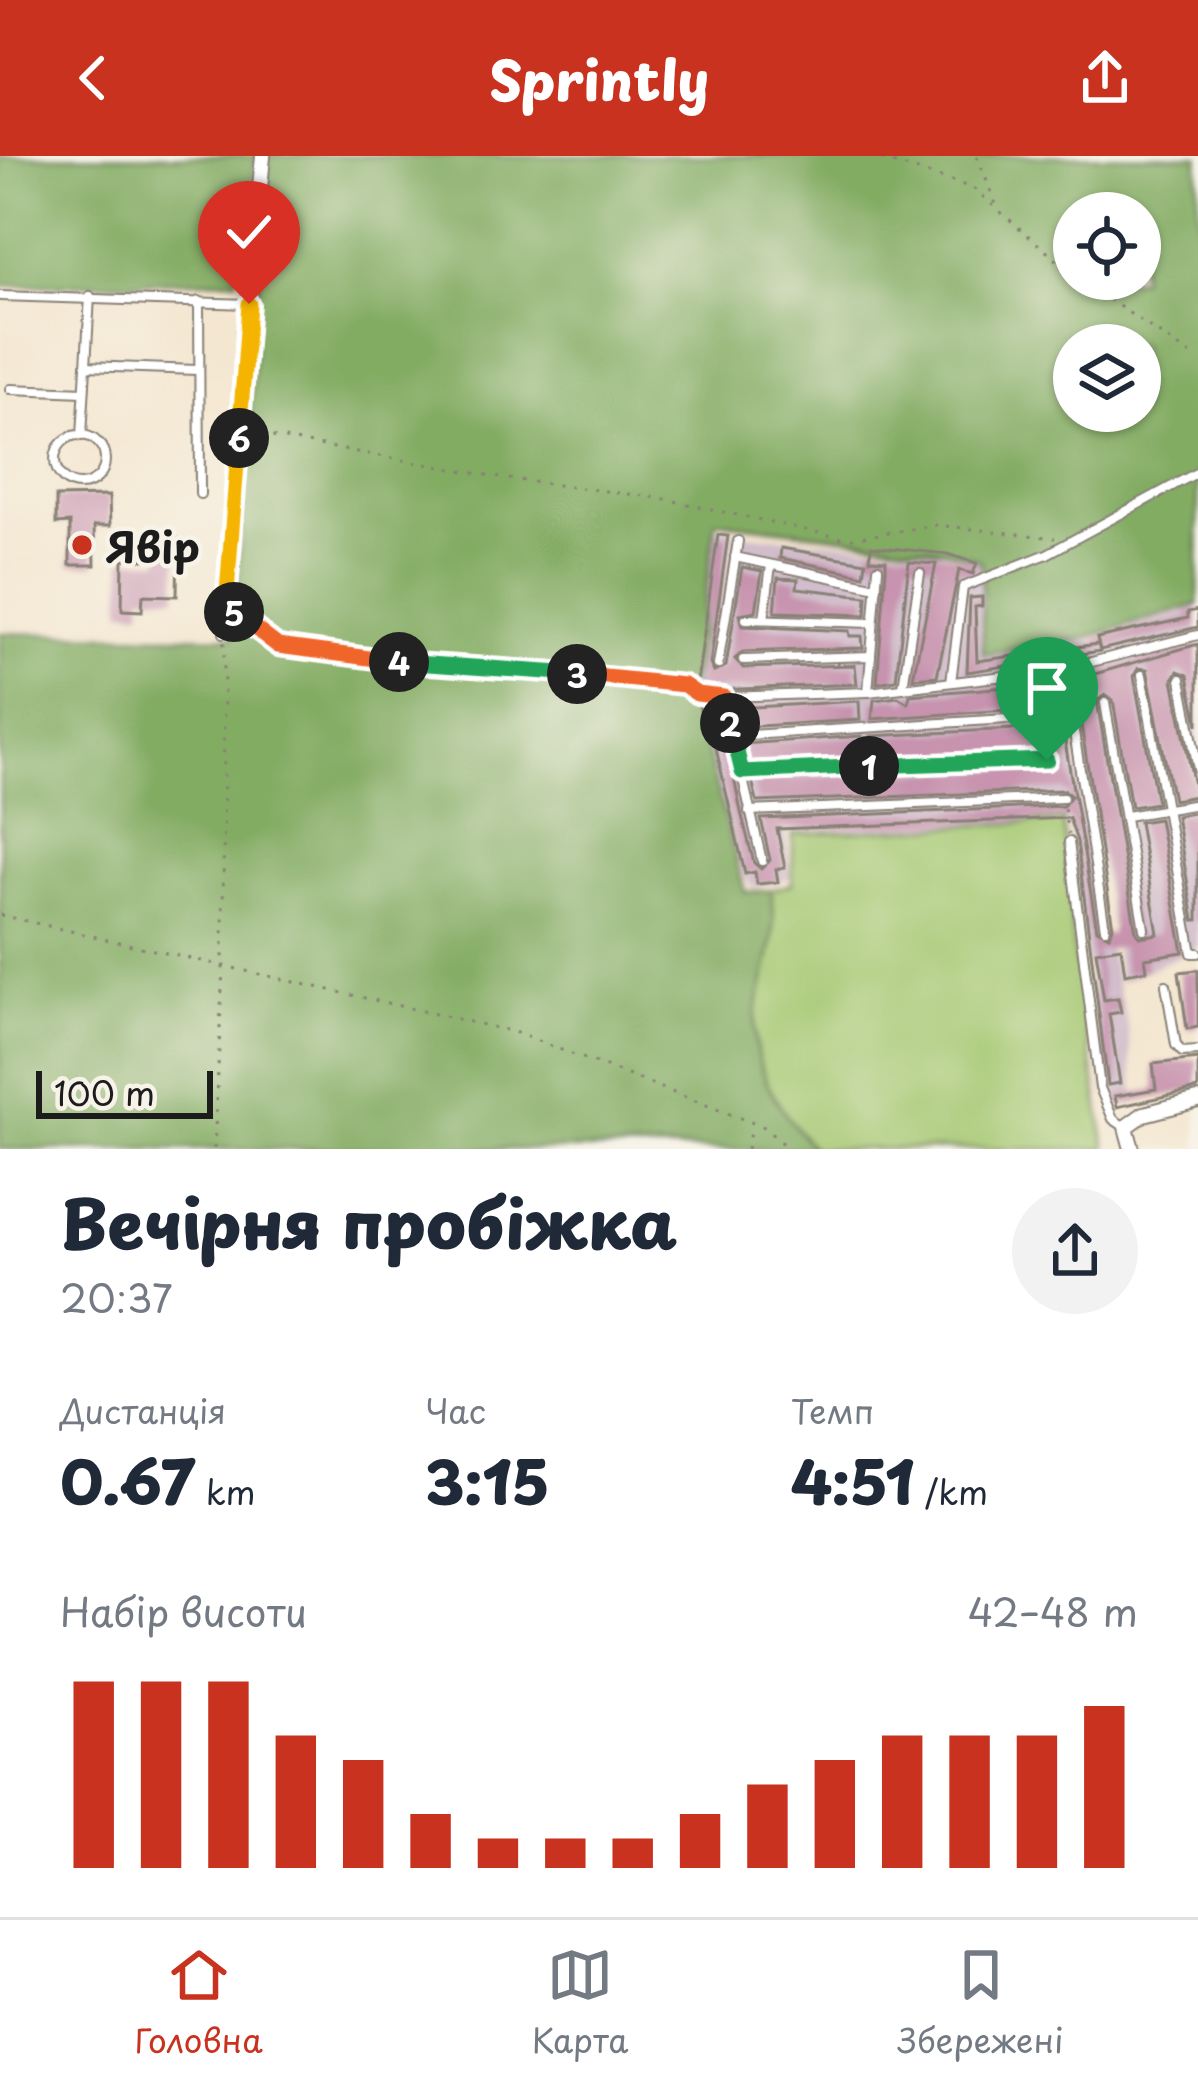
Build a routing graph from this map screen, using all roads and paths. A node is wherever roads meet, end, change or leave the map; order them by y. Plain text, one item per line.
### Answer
1 (263, 156) edge
2 (870, 156) edge
3 (977, 156) edge
4 (997, 208) junction
5 (1053, 257) edge
6 (0, 296) edge
7 (90, 296) junction
8 (1110, 300) edge
9 (199, 301) junction
10 (249, 304) junction
11 (1198, 360) edge
12 (86, 366) junction
13 (197, 370) junction
14 (11, 388) dead end
15 (84, 392) junction
16 (82, 436) junction
17 (238, 442) junction
18 (1198, 472) edge
19 (200, 494) dead end
20 (738, 541) dead end
21 (1069, 541) junction
22 (735, 557) junction
23 (771, 566) junction
24 (878, 568) dead end
25 (920, 573) dead end
26 (877, 587) junction
27 (226, 605) junction
28 (746, 619) dead end
29 (764, 619) junction
30 (873, 623) junction
31 (224, 634) joint
32 (1198, 635) edge
33 (871, 656) junction
34 (742, 660) dead end
35 (718, 665) dead end
36 (1064, 669) junction
37 (1142, 675) dead end
38 (1181, 679) dead end
39 (951, 683) junction
40 (904, 687) junction
41 (868, 692) junction
42 (724, 697) junction
43 (1106, 703) dead end
44 (1038, 717) dead end
45 (732, 736) junction
46 (1047, 760) dead end
47 (1198, 769) edge
48 (742, 772) junction
49 (1063, 798) joint
50 (1198, 804) edge
51 (1167, 810) junction
52 (749, 812) junction
53 (1126, 815) junction
54 (1069, 842) joint
55 (761, 861) dead end
56 (0, 915) edge
57 (1105, 928) dead end
58 (1144, 929) dead end
59 (1198, 953) edge
60 (223, 968) junction
61 (1166, 985) dead end
62 (1198, 1051) edge
63 (1198, 1100) edge
64 (751, 1124) junction
65 (1126, 1127) junction
66 (214, 1149) edge
67 (747, 1149) edge
68 (788, 1149) edge
69 (1132, 1149) edge

1 - 10 street
2 - 4 path
3 - 4 path
4 - 5 path
6 - 7 lane
7 - 9 lane
7 - 12 lane
8 - 11 path
9 - 10 lane
9 - 13 lane
10 - 17 lane
12 - 13 lane
12 - 15 lane
13 - 19 lane
14 - 15 lane
15 - 16 lane
16 - 16 lane
17 - 21 path
17 - 27 lane
18 - 21 lane
20 - 22 lane
21 - 39 lane
22 - 23 lane
22 - 35 lane
23 - 26 lane
23 - 29 lane
24 - 26 lane
25 - 40 lane
26 - 30 lane
27 - 31 lane
27 - 42 path
28 - 29 lane
29 - 30 lane
30 - 33 lane
31 - 60 path
32 - 36 lane
33 - 34 lane
33 - 41 lane
36 - 39 lane
36 - 57 lane
37 - 51 lane
38 - 47 lane
39 - 40 lane
40 - 41 lane
41 - 42 lane
42 - 45 lane
43 - 53 lane
44 - 45 lane
45 - 48 lane
46 - 48 lane
48 - 52 lane
49 - 52 lane
49 - 54 path
50 - 51 lane
51 - 53 lane
51 - 59 lane
52 - 55 lane
53 - 58 lane
54 - 65 lane
56 - 60 path
60 - 64 path
60 - 66 path
61 - 62 lane
63 - 65 street
64 - 67 path
64 - 68 path
65 - 69 street

